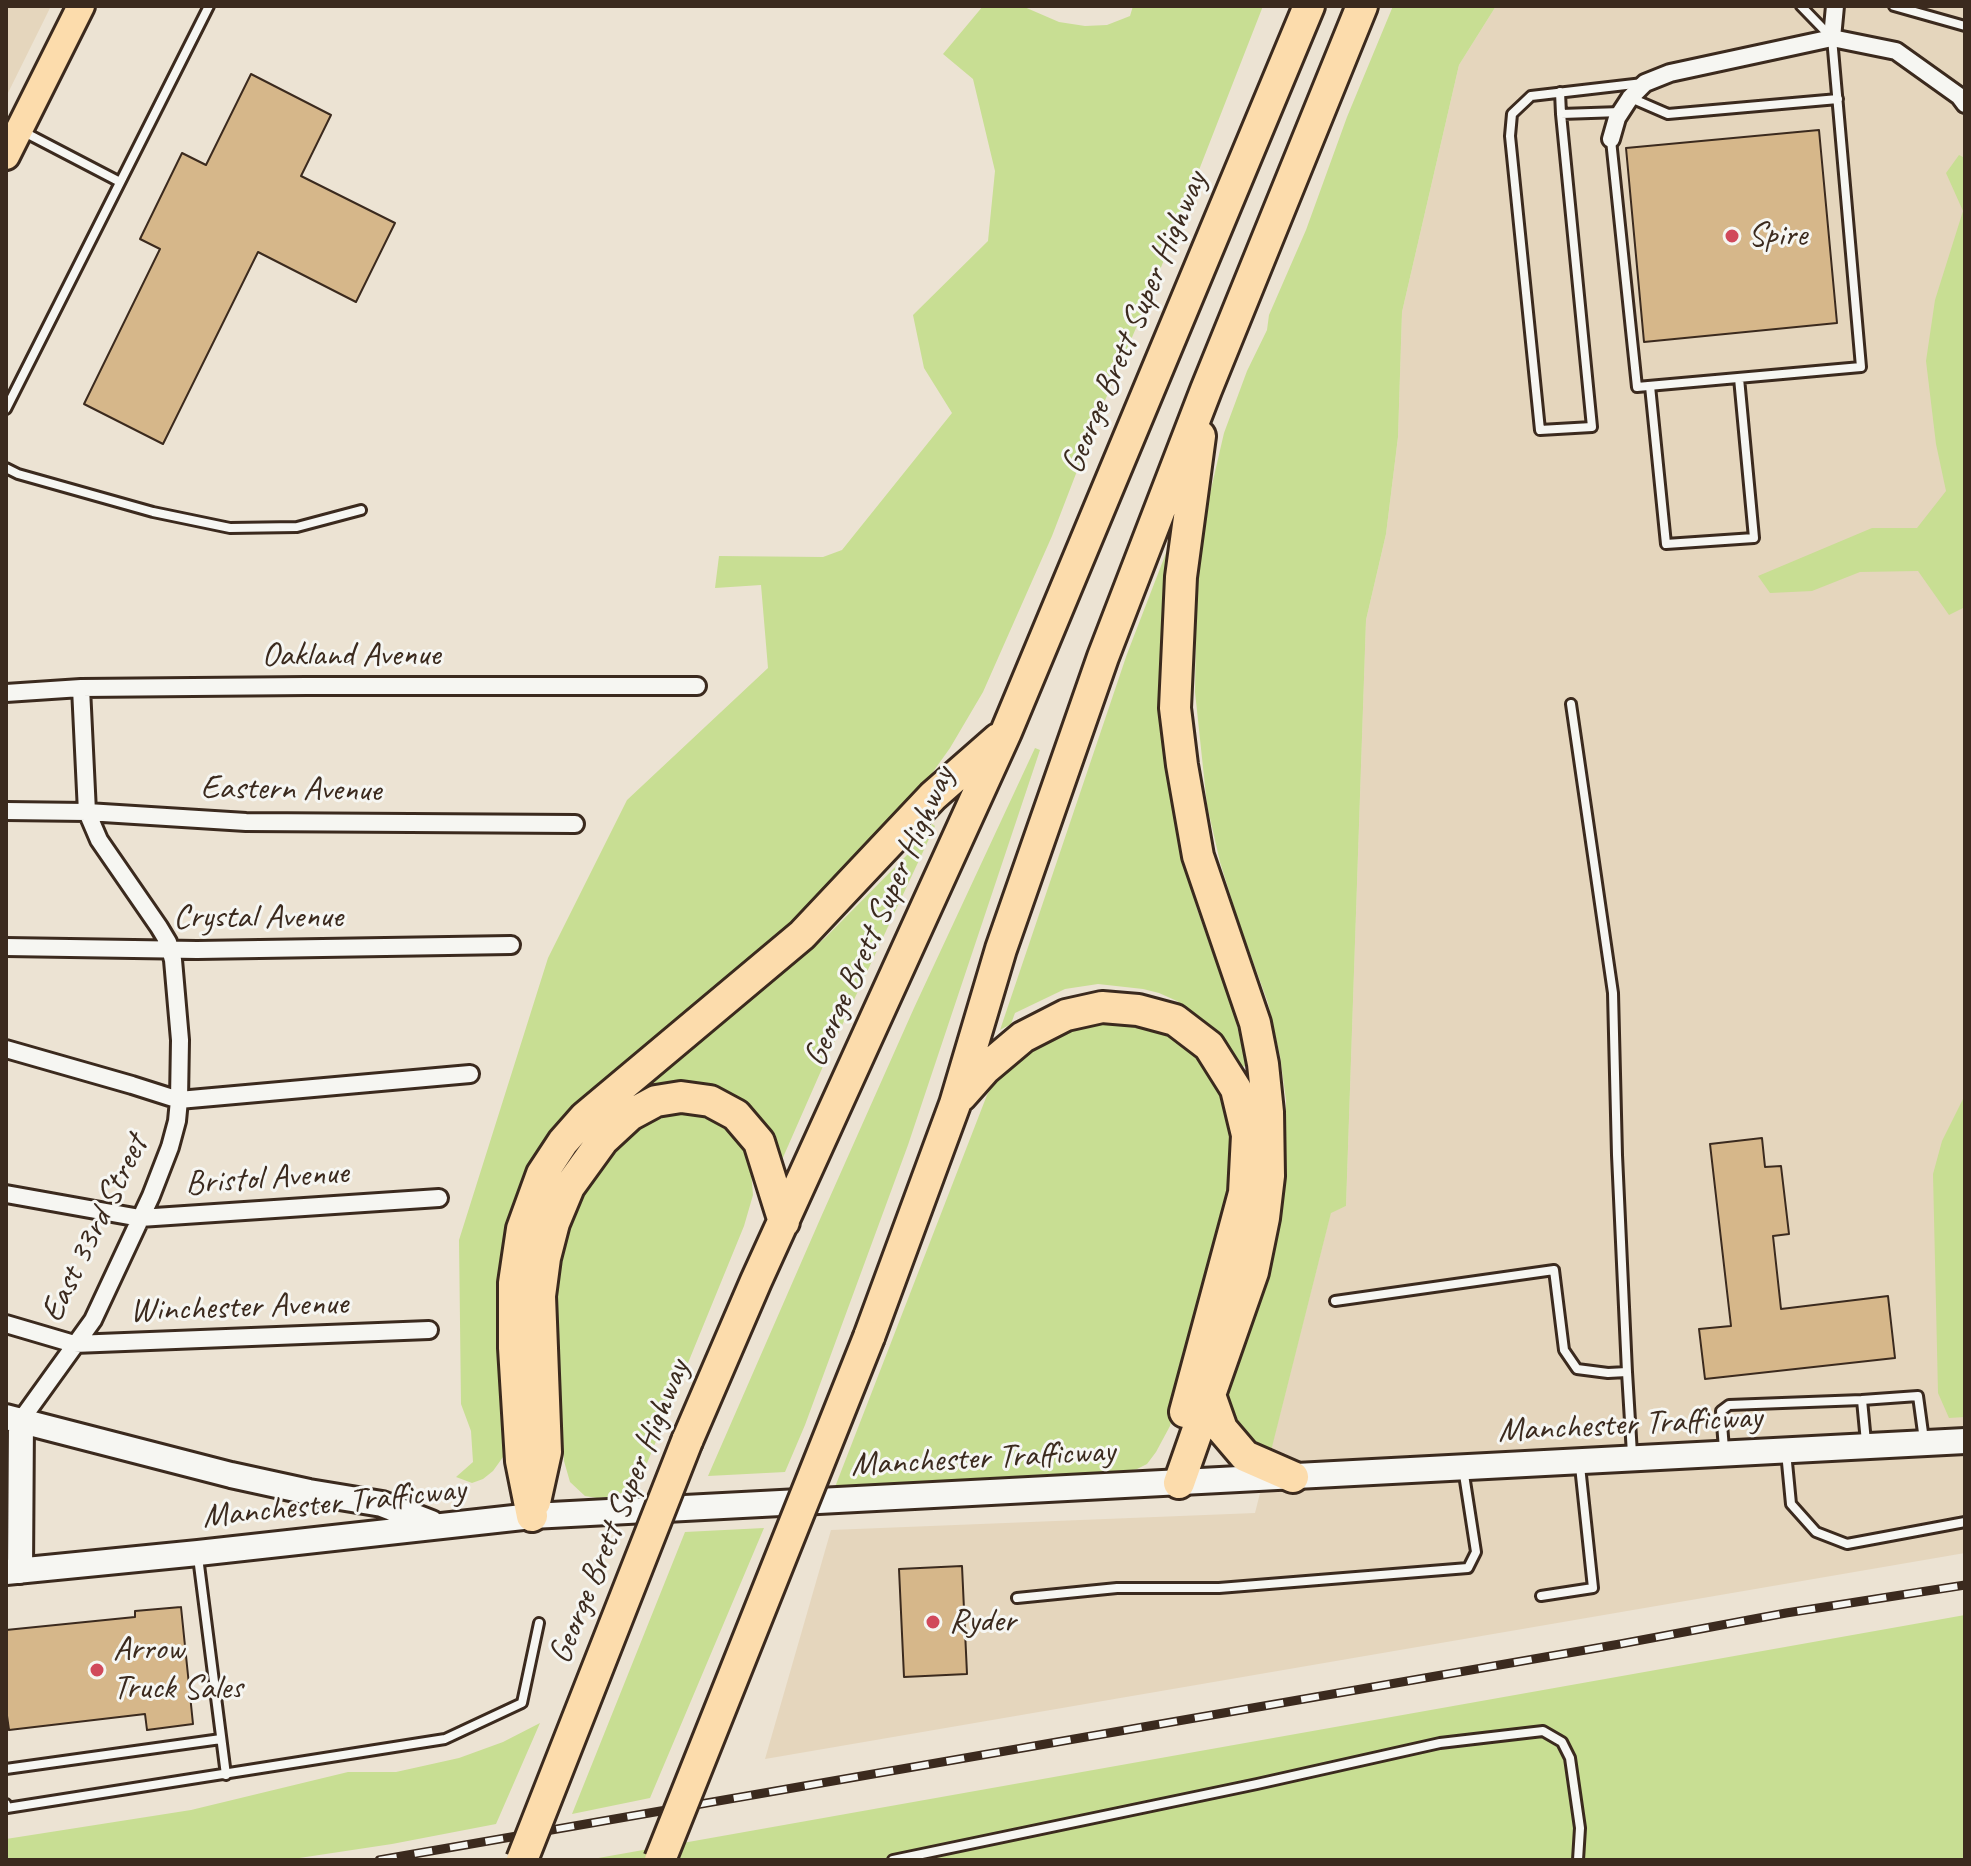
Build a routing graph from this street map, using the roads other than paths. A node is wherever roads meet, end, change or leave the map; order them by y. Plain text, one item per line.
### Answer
1 (81, 6) edge
2 (209, 6) edge
3 (1309, 6) edge
4 (1362, 6) edge
5 (1801, 6) edge
6 (1835, 6) edge
7 (1894, 6) edge
8 (1965, 26) edge
9 (1832, 38) junction
10 (1645, 83) junction
11 (1560, 92) junction
12 (1838, 99) junction
13 (1965, 104) edge
14 (1626, 105) junction
15 (1561, 114) junction
16 (19, 123) junction
17 (1611, 139) joint
18 (6, 156) edge
19 (120, 182) junction
20 (1739, 378) junction
21 (1650, 386) junction
22 (1206, 390) junction
23 (6, 409) edge
24 (6, 468) edge
25 (361, 510) dead end
26 (697, 686) dead end
27 (81, 688) junction
28 (6, 693) edge
29 (1571, 704) dead end
30 (1006, 732) junction
31 (6, 811) edge
32 (87, 812) junction
33 (575, 824) dead end
34 (511, 945) dead end
35 (6, 947) edge
36 (170, 949) junction
37 (6, 1049) edge
38 (470, 1074) dead end
39 (179, 1100) junction
40 (955, 1104) junction
41 (6, 1194) edge
42 (439, 1198) dead end
43 (140, 1218) junction
44 (784, 1222) junction
45 (1335, 1301) dead end
46 (6, 1324) edge
47 (429, 1330) dead end
48 (74, 1344) junction
49 (1627, 1372) junction
50 (1210, 1395) junction
51 (1862, 1400) junction
52 (13, 1418) edge
53 (1965, 1441) edge
54 (1924, 1443) junction
55 (1866, 1446) junction
56 (1786, 1451) junction
57 (1725, 1454) junction
58 (1632, 1459) junction
59 (1580, 1462) junction
60 (1462, 1468) junction
61 (1293, 1477) junction
62 (1179, 1483) junction
63 (532, 1516) junction
64 (1965, 1522) edge
65 (437, 1525) junction
66 (198, 1553) junction
67 (13, 1571) edge
68 (1541, 1596) dead end
69 (1017, 1598) dead end
70 (539, 1623) dead end
71 (221, 1739) junction
72 (6, 1769) edge
73 (226, 1775) junction
74 (6, 1804) edge
75 (522, 1860) edge
76 (660, 1860) edge
77 (897, 1860) edge
78 (1578, 1860) edge

1 - 16 main road
2 - 19 lane
3 - 30 highway, George Brett Super Highway
4 - 22 highway
5 - 9 lane
6 - 9 street
7 - 8 lane
9 - 10 street
9 - 12 lane
9 - 13 street
10 - 11 lane
10 - 14 street
11 - 15 lane
11 - 15 lane
12 - 14 lane
12 - 20 lane
14 - 15 lane
14 - 17 street
16 - 18 main road
16 - 19 lane
17 - 21 lane
19 - 23 lane
20 - 21 lane
20 - 21 lane
22 - 40 highway
22 - 50 highway
24 - 25 lane
26 - 27 street, Oakland Avenue
27 - 28 street, Oakland Avenue
27 - 32 street, East 33rd Street
29 - 49 lane
30 - 44 highway, George Brett Super Highway
30 - 63 highway
31 - 32 street, Eastern Avenue
32 - 33 street, Eastern Avenue
32 - 36 street, East 33rd Street
34 - 36 street, Crystal Avenue
35 - 36 street, Crystal Avenue
36 - 39 street, East 33rd Street
37 - 39 street
38 - 39 street
39 - 43 street, East 33rd Street
40 - 62 highway
40 - 76 highway, bridge
41 - 43 street, Bristol Avenue
42 - 43 street, Bristol Avenue
43 - 48 street, East 33rd Street
44 - 63 highway
44 - 75 highway, George Brett Super Highway, bridge
45 - 49 lane
46 - 48 street, Winchester Avenue
47 - 48 street, Winchester Avenue
48 - 52 street, East 33rd Street
49 - 58 lane
50 - 61 highway
50 - 62 highway
51 - 54 lane
51 - 55 lane
51 - 57 lane
52 - 65 main road
52 - 67 main road
53 - 54 main road, Manchester Trafficway
54 - 55 main road, Manchester Trafficway
55 - 56 main road, Manchester Trafficway
56 - 57 main road, Manchester Trafficway
56 - 64 lane
57 - 58 main road, Manchester Trafficway
58 - 59 main road, Manchester Trafficway
59 - 60 main road, Manchester Trafficway
59 - 68 lane
60 - 61 main road, Manchester Trafficway
60 - 69 lane
61 - 62 main road, Manchester Trafficway
62 - 63 main road, Manchester Trafficway
63 - 65 main road, Manchester Trafficway
65 - 66 main road, Manchester Trafficway
66 - 67 main road, Manchester Trafficway
66 - 71 lane
70 - 73 lane
71 - 72 lane
71 - 73 lane
73 - 74 lane
77 - 78 lane

